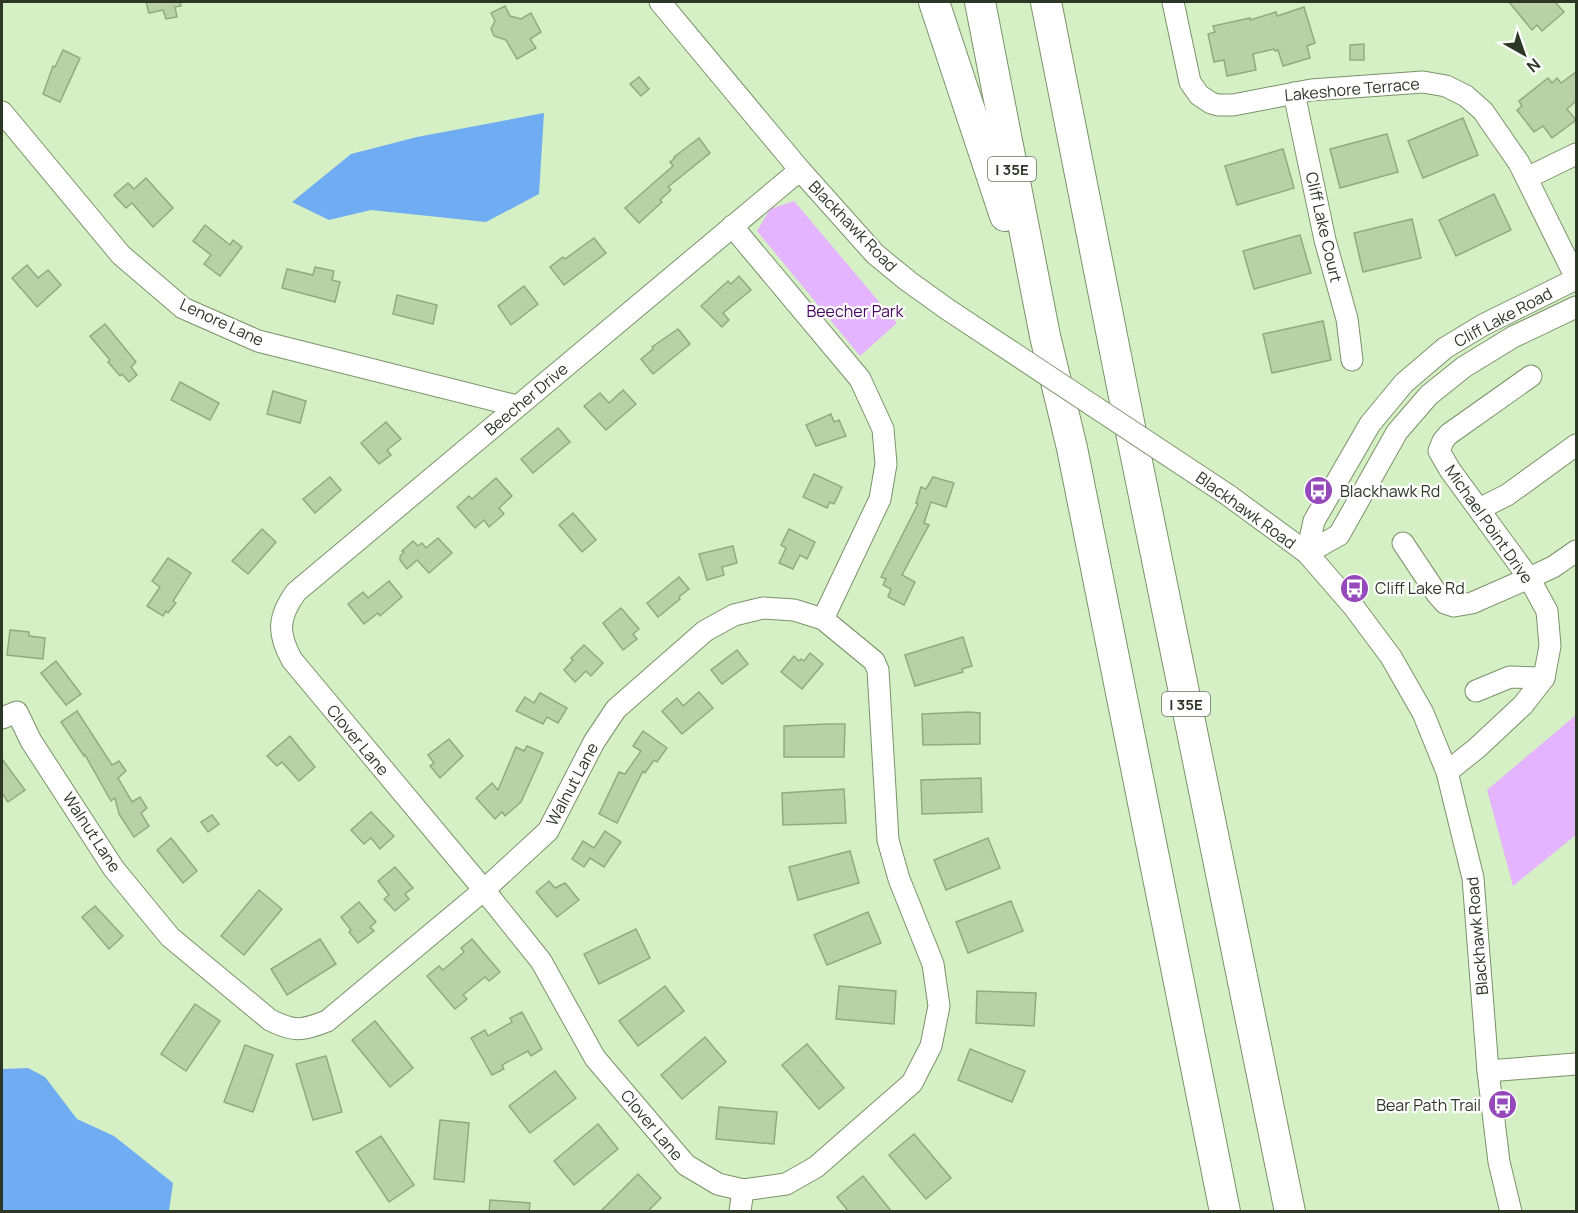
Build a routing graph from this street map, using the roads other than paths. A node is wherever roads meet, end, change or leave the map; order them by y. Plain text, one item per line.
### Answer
1 (660, 2) edge
2 (934, 2) edge
3 (980, 2) edge
4 (1046, 2) edge
5 (1068, 2) edge
6 (1173, 2) edge
7 (1294, 93) junction
8 (2, 112) edge
9 (1576, 154) edge
10 (800, 170) junction
11 (1527, 178) junction
12 (1084, 195) junction
13 (732, 226) junction
14 (1576, 278) edge
15 (1576, 307) edge
16 (1045, 336) junction
17 (1352, 360) dead end
18 (1531, 376) dead end
19 (518, 406) junction
20 (1576, 445) edge
21 (1479, 509) junction
22 (1403, 543) dead end
23 (1576, 552) edge
24 (1307, 553) junction
25 (1529, 578) junction
26 (823, 619) junction
27 (283, 644) joint
28 (1544, 678) junction
29 (1476, 691) dead end
30 (2, 718) edge
31 (1448, 772) junction
32 (484, 890) junction
33 (1576, 1064) edge
34 (1488, 1071) junction
35 (743, 1190) junction
36 (740, 1211) edge
37 (1225, 1212) edge
38 (1290, 1212) edge
39 (1511, 1212) edge

1 - 10 street, Blackhawk Road
2 - 16 highway
3 - 16 highway, I 35E
4 - 12 highway, I 35E
5 - 12 highway
6 - 7 street, Lakeshore Terrace
7 - 11 street, Lakeshore Terrace
7 - 17 street, Cliff Lake Court
8 - 19 street, Lenore Lane
9 - 11 street
10 - 13 street, Beecher Drive
10 - 24 street, Blackhawk Road, bridge
11 - 14 street, Lakeshore Terrace
12 - 38 highway, I 35E
13 - 19 street, Beecher Drive
13 - 26 street
14 - 24 street, Cliff Lake Road
15 - 24 street, Cliff Lake Road
16 - 37 highway, I 35E
18 - 21 street, Michael Point Drive
19 - 27 street, Beecher Drive
20 - 21 street
21 - 25 street, Michael Point Drive
22 - 25 street
23 - 25 street
24 - 31 street, Blackhawk Road
25 - 28 street, Michael Point Drive
26 - 32 street, Walnut Lane
26 - 35 street, Clover Lane
27 - 32 street, Clover Lane
28 - 29 street
28 - 31 street, Michael Point Drive
30 - 32 street, Walnut Lane
31 - 34 street, Blackhawk Road
32 - 35 street, Clover Lane
33 - 34 street
34 - 39 street, Blackhawk Road
35 - 36 street

